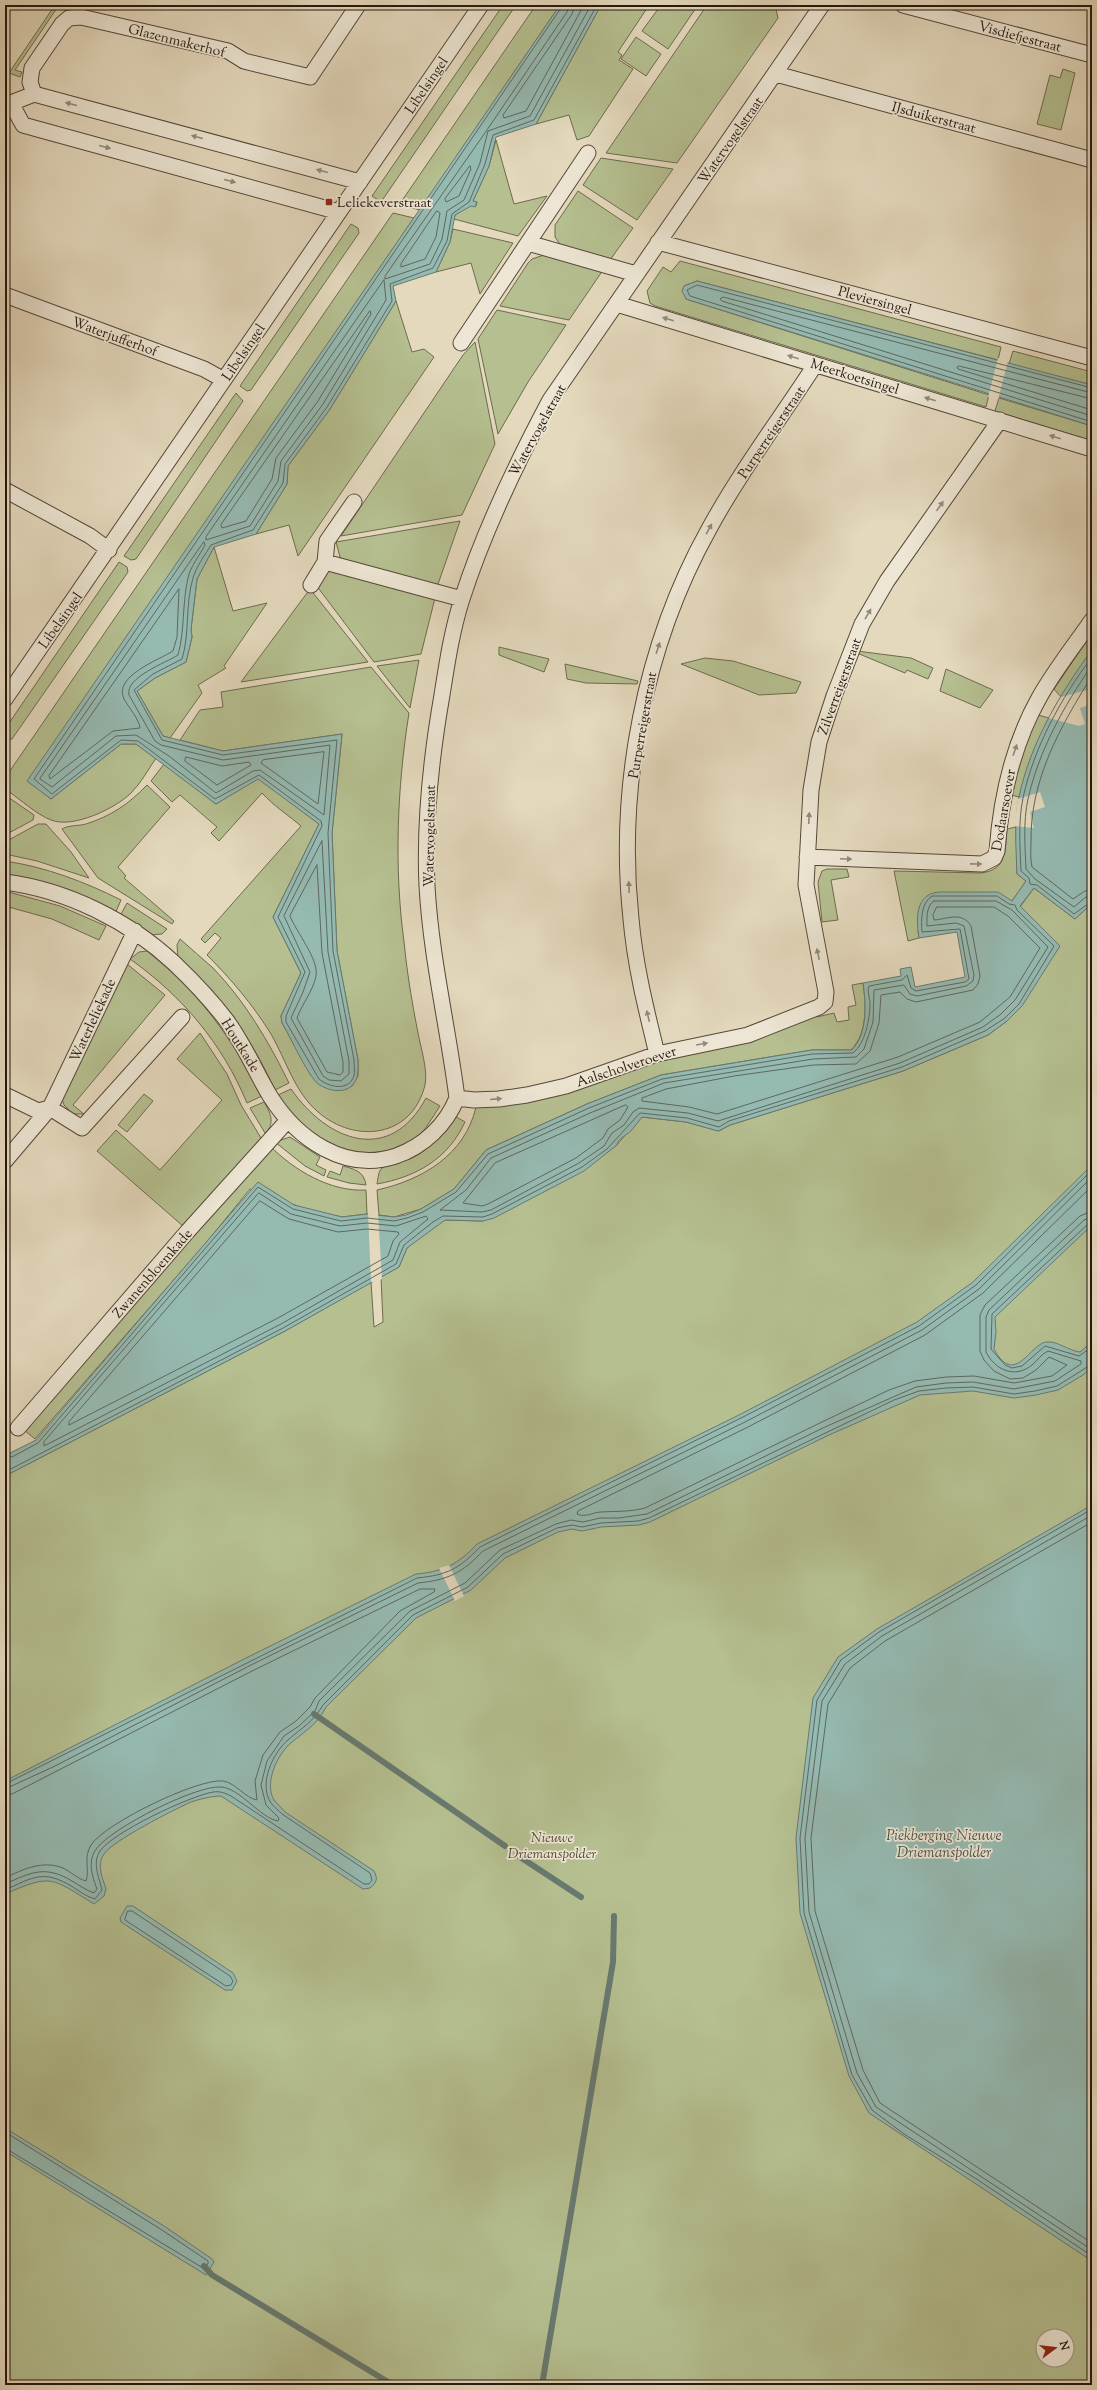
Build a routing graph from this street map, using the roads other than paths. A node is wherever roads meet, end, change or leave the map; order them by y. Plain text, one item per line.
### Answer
1 (358, 5) edge
2 (481, 5) edge
3 (822, 5) edge
4 (902, 5) edge
5 (1092, 55) edge
6 (776, 74) junction
7 (34, 94) junction
8 (8, 103) edge
9 (588, 153) dead end
10 (1092, 160) edge
11 (360, 182) junction
12 (339, 212) junction
13 (658, 242) junction
14 (528, 243) junction
15 (636, 274) junction
16 (5, 295) edge
17 (617, 304) junction
18 (461, 343) dead end
19 (1092, 358) edge
20 (815, 364) junction
21 (224, 380) junction
22 (1000, 420) junction
23 (1092, 449) edge
24 (5, 490) edge
25 (354, 502) dead end
26 (109, 550) junction
27 (325, 562) junction
28 (311, 586) dead end
29 (462, 599) junction
30 (1092, 620) edge
31 (5, 699) edge
32 (807, 857) junction
33 (5, 882) edge
34 (134, 931) junction
35 (826, 992) joint
36 (182, 1017) dead end
37 (657, 1054) junction
38 (5, 1095) edge
39 (457, 1098) junction
40 (50, 1108) junction
41 (288, 1120) junction
42 (5, 1161) edge
43 (18, 1428) dead end

1 - 7 street, Glazenmakerhof
2 - 11 street, Libelsingel
3 - 6 street, Watervogelstraat
4 - 5 street, Visdiefjestraat
6 - 10 street, IJsduikerstraat
6 - 13 street, Watervogelstraat
7 - 8 street
11 -> 7 street
8 -> 12 street
9 - 14 street
11 - 12 street, Libelsingel
12 - 21 street, Libelsingel
13 - 15 street, Watervogelstraat
13 - 19 street, Pleviersingel
14 - 15 street
14 - 18 street
15 - 17 street, Watervogelstraat
16 - 21 street, Waterjufferhof
20 -> 17 street, Meerkoetsingel
17 - 29 street, Watervogelstraat
22 -> 20 street, Meerkoetsingel
37 -> 20 street, Purperreigerstraat
21 - 26 street, Libelsingel
23 -> 22 street, Meerkoetsingel
32 -> 22 street, Zilverreigerstraat
24 - 26 street
25 - 27 street
26 - 31 street, Libelsingel
27 - 28 street
27 - 29 street
29 - 39 street, Watervogelstraat
32 -> 30 street, Dodaarsoever
35 -> 32 street, Zilverreigerstraat
33 - 34 street, Houtkade
34 - 40 street, Waterleliekade
34 - 41 street, Houtkade
37 -> 35 street, Aalscholveroever
36 - 40 street
39 -> 37 street, Aalscholveroever
38 - 40 street
39 - 41 street, Houtkade
40 - 42 street, Waterleliekade
41 - 43 street, Zwanenbloemkade

